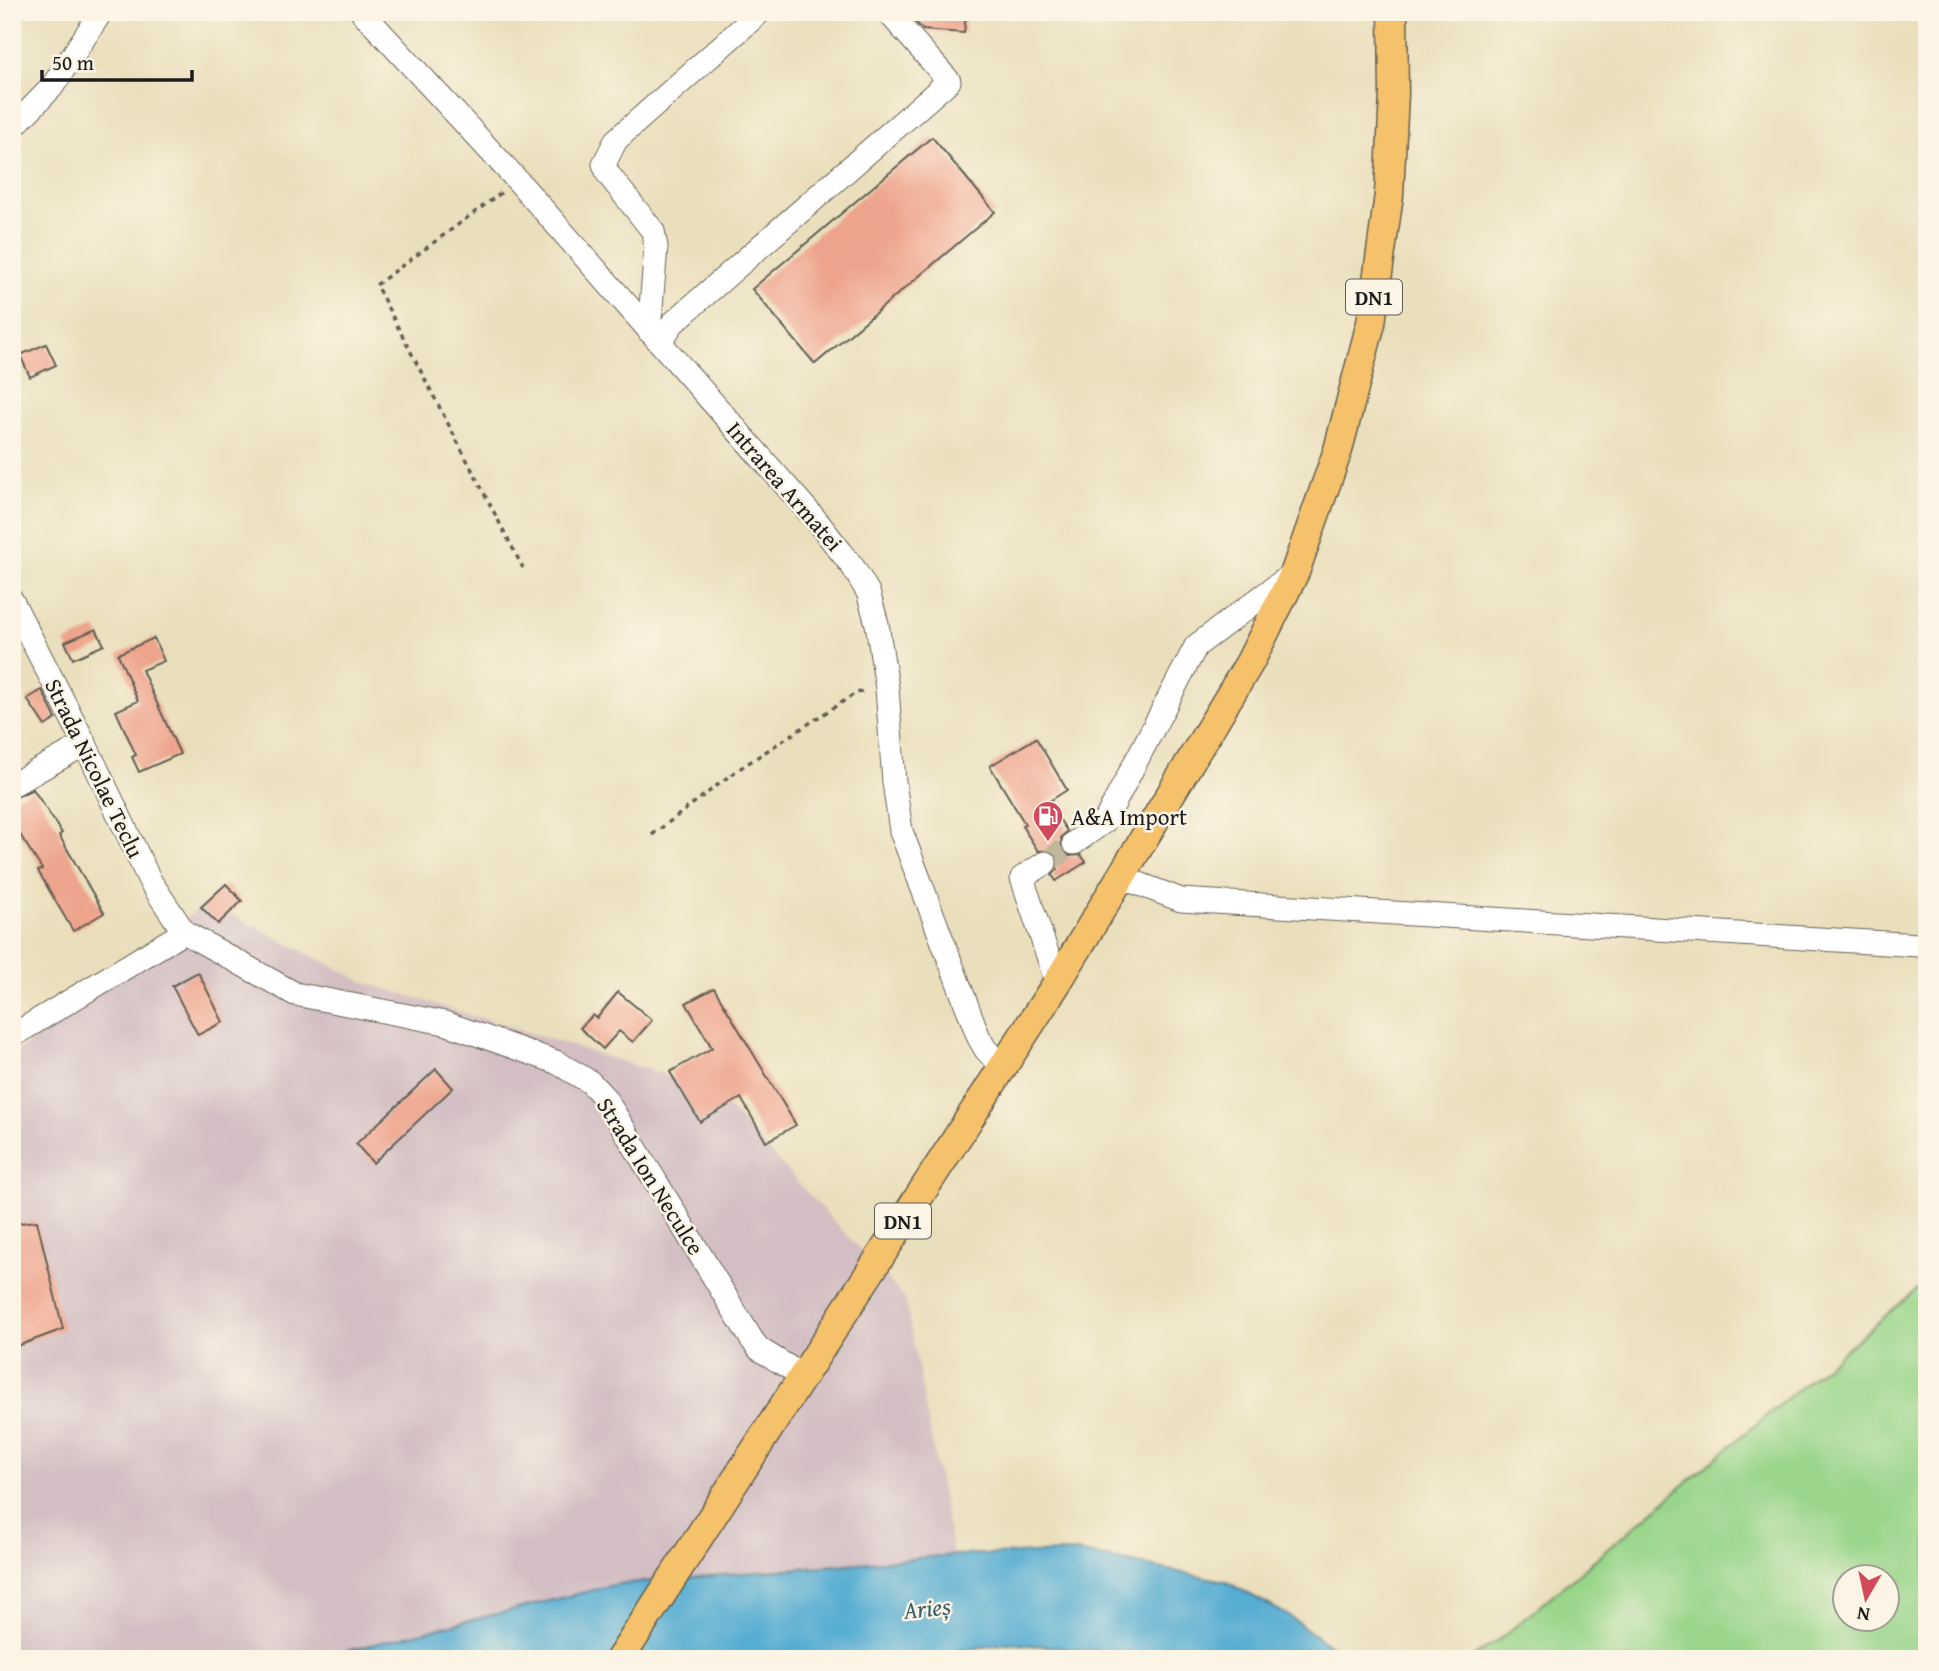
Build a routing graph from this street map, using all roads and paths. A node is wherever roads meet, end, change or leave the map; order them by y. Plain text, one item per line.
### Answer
1 (101, 12) edge
2 (362, 12) edge
3 (760, 12) edge
4 (888, 12) edge
5 (1393, 12) edge
6 (12, 128) edge
7 (518, 181) junction
8 (655, 337) junction
9 (523, 568) dead end
10 (1295, 572) junction
11 (12, 601) edge
12 (887, 688) junction
13 (85, 744) junction
14 (12, 785) edge
15 (652, 835) dead end
16 (1074, 843) tunnel mouth
17 (1045, 863) tunnel mouth
18 (1121, 877) junction
19 (184, 932) junction
20 (1927, 942) edge
21 (1058, 983) junction
22 (12, 1036) edge
23 (1002, 1066) junction
24 (803, 1376) junction
25 (620, 1659) edge

1 - 6 street
2 - 7 street, Intrarea Armatei
3 - 8 street
4 - 8 street
5 - 10 main road, DN1
7 - 8 street, Intrarea Armatei
7 - 9 path
8 - 12 street, Intrarea Armatei
10 - 16 street
10 - 18 main road, DN1
11 - 13 street, Strada Nicolae Teclu
12 - 15 path
12 - 23 street, Intrarea Armatei
13 - 14 street
13 - 19 street, Strada Nicolae Teclu
17 - 21 street
18 - 20 street
18 - 21 main road, DN1
19 - 22 street
19 - 24 street, Strada Ion Neculce
21 - 23 main road, DN1
23 - 24 main road, DN1
24 - 25 main road, DN1

